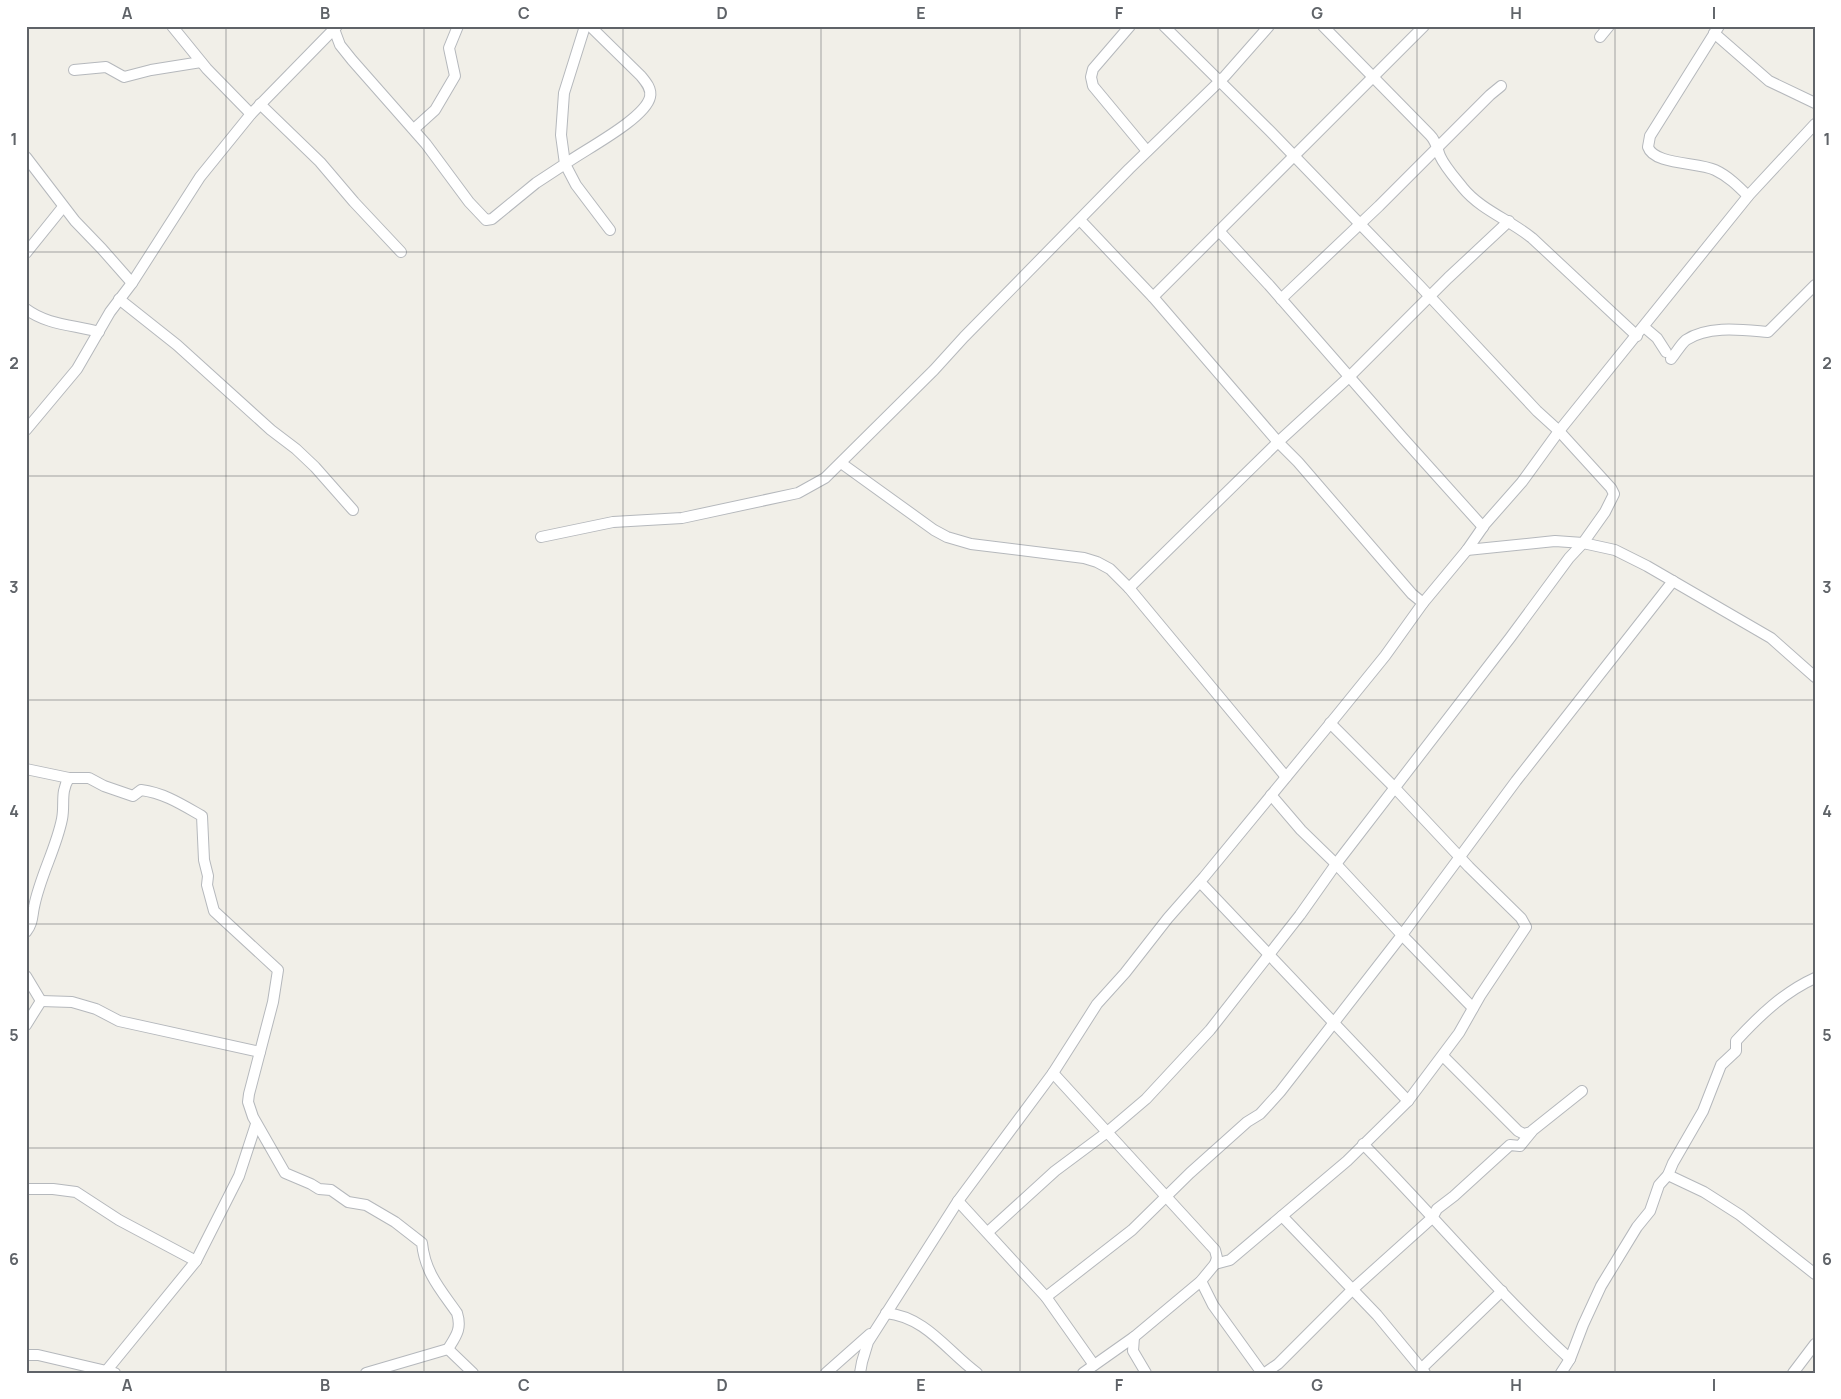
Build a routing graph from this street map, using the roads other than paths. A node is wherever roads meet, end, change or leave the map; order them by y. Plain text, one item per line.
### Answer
1 (172, 26) edge
2 (458, 26) edge
3 (585, 26) edge
4 (590, 26) edge
5 (1130, 26) edge
6 (1164, 26) edge
7 (1269, 26) edge
8 (1323, 26) edge
9 (1424, 26) edge
10 (1609, 26) edge
11 (335, 28) edge
12 (1716, 30) edge
13 (1600, 37) dead end
14 (201, 62) junction
15 (74, 70) dead end
16 (1373, 77) junction
17 (1219, 82) junction
18 (1501, 86) dead end
19 (1815, 103) edge
20 (260, 104) junction
21 (251, 114) junction
22 (1815, 124) edge
23 (414, 129) junction
24 (1437, 148) junction
25 (1147, 151) junction
26 (1293, 157) junction
27 (26, 158) edge
28 (565, 164) junction
29 (1748, 196) junction
30 (63, 207) junction
31 (1080, 220) junction
32 (1509, 222) junction
33 (1360, 224) junction
34 (610, 230) dead end
35 (1219, 231) junction
36 (401, 252) dead end
37 (26, 253) edge
38 (132, 283) junction
39 (1815, 285) edge
40 (1430, 296) junction
41 (1153, 297) junction
42 (119, 299) junction
43 (1281, 299) junction
44 (26, 309) edge
45 (1644, 327) junction
46 (99, 332) junction
47 (1637, 336) junction
48 (1349, 377) junction
49 (26, 430) edge
50 (1560, 431) junction
51 (1278, 442) junction
52 (841, 462) junction
53 (354, 510) dead end
54 (1483, 527) junction
55 (541, 537) dead end
56 (1583, 543) junction
57 (1467, 550) junction
58 (1674, 581) junction
59 (1129, 588) junction
60 (1423, 603) junction
61 (1815, 677) edge
62 (1330, 723) junction
63 (26, 769) edge
64 (1286, 777) junction
65 (69, 778) junction
66 (1394, 787) junction
67 (1271, 795) junction
68 (1460, 858) junction
69 (1336, 864) junction
70 (1200, 882) junction
71 (26, 932) edge
72 (1402, 935) junction
73 (1269, 954) junction
74 (26, 976) edge
75 (1815, 978) edge
76 (41, 1001) junction
77 (1473, 1008) junction
78 (26, 1024) edge
79 (1334, 1024) junction
80 (260, 1052) junction
81 (1443, 1056) junction
82 (1053, 1073) junction
83 (1582, 1090) dead end
84 (1408, 1101) junction
85 (256, 1124) junction
86 (1531, 1132) junction
87 (1106, 1133) junction
88 (1363, 1144) junction
89 (1668, 1175) junction
90 (26, 1189) edge
91 (1166, 1198) junction
92 (958, 1201) junction
93 (1282, 1216) junction
94 (1432, 1218) junction
95 (988, 1232) junction
96 (196, 1261) junction
97 (1215, 1264) junction
98 (1815, 1274) edge
99 (1201, 1281) junction
100 (1353, 1289) junction
101 (1502, 1291) junction
102 (1046, 1297) junction
103 (886, 1314) junction
104 (874, 1331) junction
105 (1134, 1336) junction
106 (1815, 1344) edge
107 (448, 1349) junction
108 (26, 1355) edge
109 (1570, 1359) junction
110 (1094, 1365) junction
111 (1423, 1371) edge
112 (111, 1372) edge
113 (366, 1373) edge
114 (473, 1373) edge
115 (826, 1373) edge
116 (860, 1373) edge
117 (977, 1373) edge
118 (1083, 1373) edge
119 (1146, 1373) edge
120 (1263, 1373) edge
121 (1554, 1373) edge
122 (1561, 1373) edge
123 (1569, 1373) edge
124 (1793, 1373) edge

1 - 14 street
2 - 23 street
3 - 28 street
4 - 28 street
5 - 25 street
6 - 17 street
7 - 17 street
8 - 16 street
9 - 16 street
10 - 13 street
11 - 20 street
11 - 23 street
12 - 19 street
12 - 29 street
14 - 15 street
14 - 21 street
16 - 24 street
16 - 26 street
17 - 25 street
17 - 26 street
18 - 24 street
20 - 21 street
20 - 36 street
21 - 38 street
22 - 29 street
23 - 28 street
24 - 32 street
24 - 33 street
25 - 31 street
26 - 33 street
26 - 35 street
27 - 30 street
28 - 34 street
29 - 45 street
30 - 37 street
30 - 38 street
31 - 41 street
31 - 52 street
32 - 40 street
32 - 47 street
33 - 40 street
33 - 43 street
35 - 41 street
35 - 43 street
38 - 42 street
39 - 45 street
40 - 48 street
40 - 50 street
41 - 51 street
42 - 46 street
42 - 53 street
43 - 48 street
44 - 46 street
45 - 47 street
46 - 49 street
47 - 50 street
48 - 51 street
48 - 54 street
50 - 54 street
50 - 56 street
51 - 59 street
51 - 60 street
52 - 55 street
52 - 59 street
54 - 57 street
56 - 57 street
56 - 58 street
56 - 66 street
57 - 60 street
58 - 61 street
58 - 68 street
59 - 64 street
60 - 62 street
62 - 64 street
62 - 66 street
63 - 65 street
64 - 67 street
65 - 71 street
65 - 80 street
66 - 68 street
66 - 69 street
67 - 69 street
67 - 70 street
68 - 72 street
68 - 77 street
69 - 72 street
69 - 73 street
70 - 73 street
70 - 82 street
72 - 77 street
72 - 79 street
73 - 79 street
73 - 87 street
74 - 76 street
75 - 89 street
76 - 78 street
76 - 80 street
77 - 81 street
79 - 84 street
79 - 91 street
80 - 85 street
81 - 84 street
81 - 86 street
82 - 87 street
82 - 92 street
83 - 86 street
84 - 88 street
85 - 96 street
85 - 107 street
86 - 94 street
87 - 91 street
87 - 95 street
88 - 93 street
88 - 94 street
89 - 98 street
89 - 109 street
90 - 96 street
91 - 97 street
91 - 102 street
92 - 95 street
92 - 103 street
93 - 97 street
93 - 100 street
94 - 100 street
94 - 101 street
95 - 102 street
96 - 112 street
97 - 99 street
99 - 105 street
99 - 120 street
100 - 111 street
100 - 120 street
101 - 109 street
101 - 111 street
102 - 110 street
103 - 104 street
103 - 117 street
104 - 115 street
104 - 116 street
105 - 110 street
105 - 119 street
106 - 124 street
107 - 113 street
107 - 114 street
108 - 112 street
109 - 121 street
109 - 122 street
109 - 123 street
110 - 118 street

